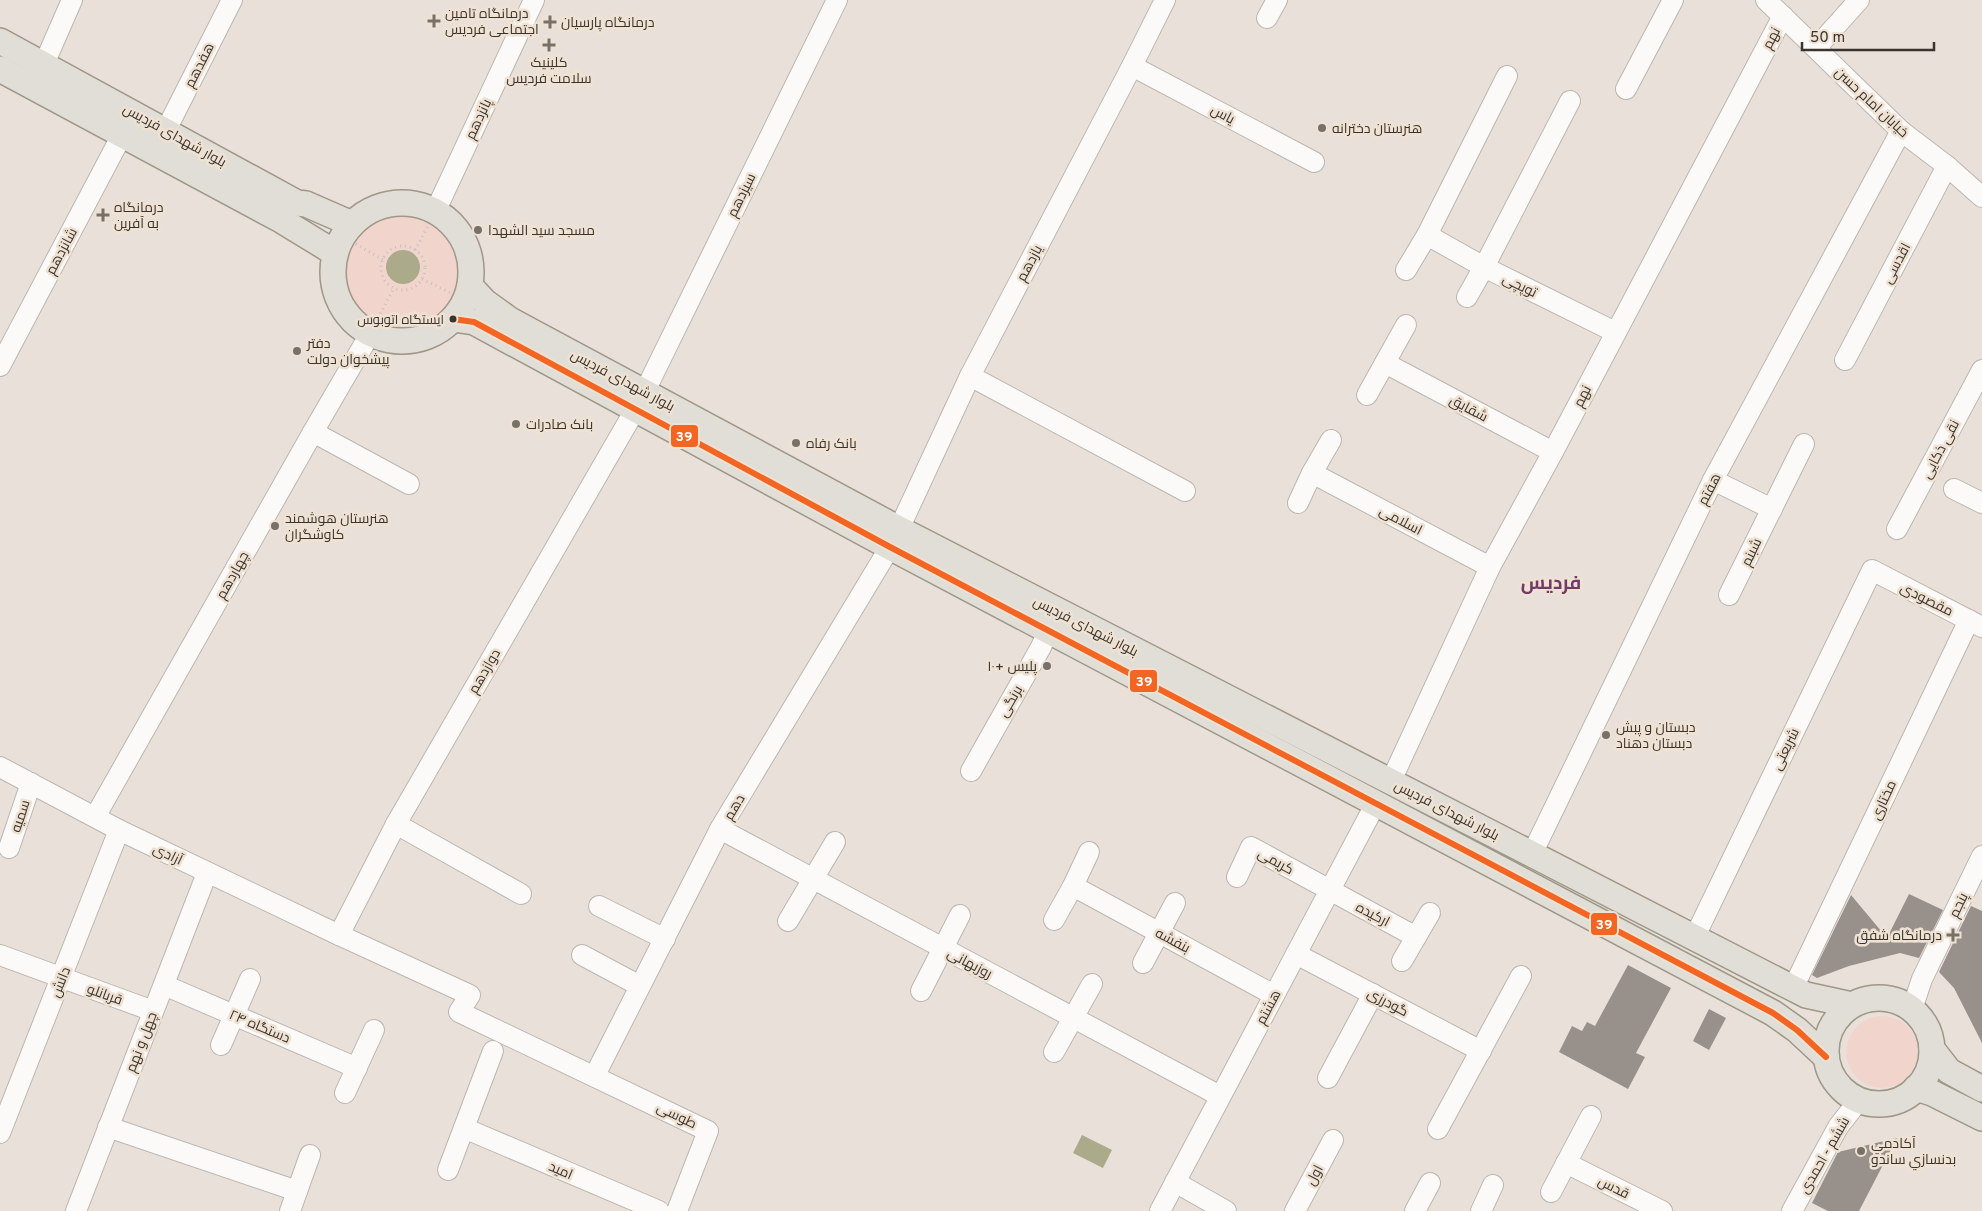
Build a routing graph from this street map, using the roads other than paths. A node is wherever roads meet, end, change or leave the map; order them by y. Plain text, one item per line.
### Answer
1 (72, 0) edge
2 (232, 0) edge
3 (534, 0) edge
4 (837, 0) edge
5 (1165, 0) edge
6 (1277, 0) edge
7 (1673, 0) edge
8 (1766, 0) edge
9 (1859, 0) edge
10 (1783, 16) junction
11 (1267, 18) dead end
12 (0, 41) edge
13 (1816, 48) junction
14 (44, 64) junction
15 (1132, 66) junction
16 (0, 69) edge
17 (1507, 76) dead end
18 (1626, 89) dead end
19 (1570, 101) dead end
20 (166, 130) junction
21 (1901, 131) junction
22 (122, 135) junction
23 (1314, 162) dead end
24 (1947, 166) junction
25 (1982, 197) edge
26 (435, 212) junction
27 (1427, 234) junction
28 (343, 238) junction
29 (1484, 267) junction
30 (1406, 270) dead end
31 (1467, 297) dead end
32 (462, 303) junction
33 (1406, 326) dead end
34 (1615, 332) junction
35 (370, 334) junction
36 (1845, 360) dead end
37 (1385, 364) junction
38 (0, 366) edge
39 (1982, 370) edge
40 (970, 376) junction
41 (1367, 395) dead end
42 (640, 400) junction
43 (313, 432) junction
44 (1331, 440) dead end
45 (1804, 444) dead end
46 (1553, 452) junction
47 (1312, 473) junction
48 (1713, 480) junction
49 (409, 484) dead end
50 (1954, 488) dead end
51 (1184, 490) dead end
52 (1298, 503) dead end
53 (1982, 503) edge
54 (1772, 508) junction
55 (1897, 529) dead end
56 (895, 538) junction
57 (1490, 566) junction
58 (1872, 570) joint
59 (1729, 594) dead end
60 (1975, 624) edge
61 (1048, 631) junction
62 (0, 767) edge
63 (971, 771) dead end
64 (1391, 781) junction
65 (31, 783) junction
66 (1376, 803) junction
67 (95, 817) junction
68 (396, 824) junction
69 (119, 830) junction
70 (720, 830) junction
71 (835, 842) dead end
72 (9, 848) dead end
73 (1088, 852) dead end
74 (1532, 854) junction
75 (1982, 856) edge
76 (208, 873) junction
77 (1237, 877) dead end
78 (813, 879) junction
79 (1073, 886) junction
80 (1329, 891) junction
81 (521, 894) dead end
82 (1175, 903) dead end
83 (599, 906) dead end
84 (1430, 913) dead end
85 (960, 915) dead end
86 (1054, 920) dead end
87 (788, 921) dead end
88 (1699, 928) dead end
89 (1159, 933) junction
90 (339, 935) junction
91 (1416, 937) junction
92 (665, 939) junction
93 (943, 948) junction
94 (1296, 954) junction
95 (0, 955) edge
96 (582, 956) dead end
97 (1402, 961) dead end
98 (1144, 963) dead end
99 (1521, 976) dead end
100 (62, 978) junction
101 (250, 979) dead end
102 (1797, 980) dead end
103 (1092, 984) dead end
104 (164, 985) junction
105 (640, 986) junction
106 (921, 991) dead end
107 (1373, 994) junction
108 (1274, 995) junction
109 (1852, 1006) junction
110 (1912, 1009) junction
111 (153, 1011) junction
112 (234, 1015) junction
113 (1072, 1018) junction
114 (374, 1030) dead end
115 (221, 1045) dead end
116 (1932, 1049) junction
117 (493, 1051) dead end
118 (1481, 1051) junction
119 (1054, 1052) dead end
120 (1826, 1057) junction
121 (357, 1068) junction
122 (595, 1075) junction
123 (1328, 1078) dead end
124 (1916, 1088) junction
125 (1982, 1089) edge
126 (346, 1093) dead end
127 (1220, 1096) junction
128 (1859, 1100) junction
129 (1591, 1116) dead end
130 (1982, 1118) edge
131 (108, 1127) junction
132 (464, 1128) junction
133 (1438, 1129) dead end
134 (0, 1133) edge
135 (1333, 1140) dead end
136 (310, 1155) dead end
137 (1566, 1163) junction
138 (448, 1170) dead end
139 (1175, 1182) junction
140 (1430, 1183) dead end
141 (1493, 1186) dead end
142 (297, 1191) junction
143 (1551, 1192) dead end
144 (76, 1211) edge
145 (290, 1211) edge
146 (659, 1211) edge
147 (677, 1211) edge
148 (1160, 1211) edge
149 (1226, 1211) edge
150 (1295, 1211) edge
151 (1415, 1211) edge
152 (1481, 1211) edge
153 (1662, 1211) edge
154 (1792, 1211) edge

1 - 14 street
2 - 20 street, هفدهم
3 - 26 street, پانزدهم
4 - 42 street, سیزدهم
5 - 15 street, یازدهم
6 - 11 street
7 - 18 street
8 - 10 street, خیابان امام حسن
9 - 13 street
10 - 13 street, خیابان امام حسن
10 - 34 street, نهم
12 - 14 main road, بلوار شهدای فردیس
13 - 21 street, خیابان امام حسن
14 - 20 main road, بلوار شهدای فردیس
15 - 23 street, یاس
15 - 40 street, یازدهم
16 - 22 main road, بلوار شهدای فردیس
17 - 27 street
19 - 29 street
20 - 28 main road, بلوار شهدای فردیس
21 - 24 street, خیابان امام حسن
21 - 48 street, هفتم
22 - 28 main road, بلوار شهدای فردیس
22 - 38 street, شانزدهم
24 - 25 street, خیابان امام حسن
24 - 36 street, اقدسی
26 - 28 main road
26 - 32 main road
27 - 29 street, توپچی
27 - 30 street
28 - 35 main road
29 - 31 street
29 - 34 street, توپچی
32 - 35 main road
32 - 42 main road, بلوار شهدای فردیس
32 - 42 main road, بلوار شهدای فردیس
33 - 37 street
34 - 46 street, نهم
35 - 43 street, چهاردهم
37 - 41 street
37 - 46 street, شقایق
39 - 55 street, نقی ذکایی
40 - 51 street
40 - 56 street, یازدهم
42 - 56 main road, بلوار شهدای فردیس
42 - 68 street, دوازدهم
43 - 49 street
43 - 67 street, چهاردهم
44 - 47 street
45 - 54 street, شبنم
46 - 57 street, نهم
47 - 52 street
47 - 57 street, اسلامی
48 - 54 street
48 - 74 street, هفتم
50 - 53 street
54 - 59 street, شبنم
56 - 61 main road, بلوار شهدای فردیس
56 - 64 main road, بلوار شهدای فردیس
56 - 70 street, دهم
57 - 64 street, نهم
58 - 60 street, مقصودی
58 - 88 street, شریعتی
60 - 102 street, مختاری
61 - 63 street, برنگی
61 - 66 main road, بلوار شهدای فردیس
62 - 65 street, آزادی
64 - 74 main road, بلوار شهدای فردیس
65 - 67 street, آزادی
65 - 72 street, سمیه
66 - 80 street, هشتم
66 - 120 main road, بلوار شهدای فردیس
67 - 69 street, آزادی
68 - 81 street
68 - 90 street, دوازدهم
69 - 76 street, آزادی
69 - 100 street, دانش
70 - 78 street, روزبهانی
70 - 92 street, دهم
71 - 78 street
73 - 79 street
74 - 109 main road, بلوار شهدای فردیس
75 - 110 street, پنجم
76 - 90 street, آزادی
76 - 104 street, چهل و نهم
77 - 80 street, کریمی
78 - 87 street
78 - 93 street, روزبهانی
79 - 86 street
79 - 89 street, بنفشه
80 - 91 street, ارکیده
80 - 94 street, هشتم
82 - 89 street
83 - 92 street
84 - 91 street
85 - 93 street
89 - 98 street
89 - 108 street, بنفشه
90 - 122 street, طوسی
91 - 97 street
92 - 105 street, دهم
93 - 106 street
93 - 113 street, روزبهانی
94 - 107 street, گودرزی
94 - 108 street, هشتم
95 - 100 street, قربانلو
96 - 105 street
99 - 118 street
100 - 111 street, قربانلو
100 - 134 street, دانش
101 - 112 street
103 - 113 street
104 - 111 street, چهل و نهم
104 - 112 street, ۲۴ دستگاه
105 - 122 street, دهم
107 - 118 street, گودرزی
107 - 123 street
108 - 127 street, هشتم
109 - 110 main road
109 - 120 main road
110 - 116 main road
111 - 131 street, چهل و نهم
112 - 115 street
112 - 121 street, ۲۴ دستگاه
113 - 119 street
113 - 127 street, روزبهانی
114 - 121 street
116 - 124 main road
116 - 125 main road
117 - 132 street
118 - 133 street
120 - 128 main road
121 - 126 street
122 - 147 street, طوسی
124 - 128 main road
124 - 130 main road
127 - 139 street, هشتم
128 - 154 street, ششم - احمدی
129 - 137 street
131 - 142 street
131 - 144 street, چهل و نهم
132 - 138 street
132 - 146 street, امید
135 - 150 street, اول
136 - 142 street
137 - 143 street
137 - 153 street, قدس
139 - 148 street, هشتم
139 - 149 street
140 - 151 street
141 - 152 street
142 - 145 street

